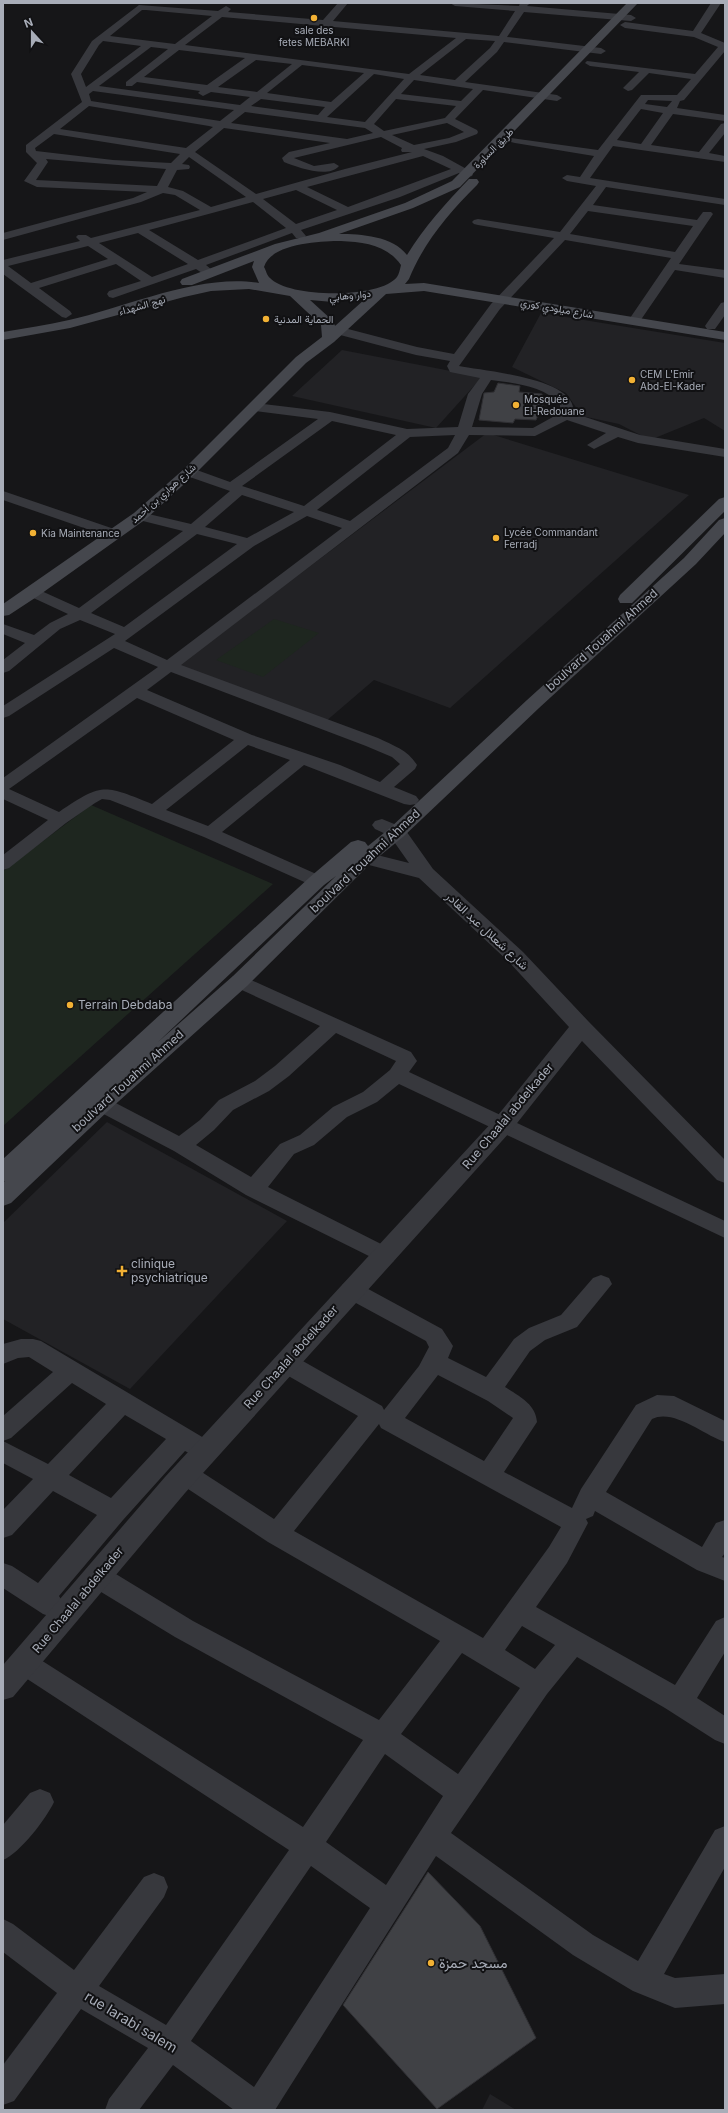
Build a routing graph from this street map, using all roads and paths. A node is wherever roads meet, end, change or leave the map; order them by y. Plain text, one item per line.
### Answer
1 (232, 3) edge
2 (343, 3) edge
3 (455, 3) edge
4 (633, 3) edge
5 (646, 3) edge
6 (468, 4) edge
7 (174, 6) edge
8 (523, 6) edge
9 (713, 6) edge
10 (283, 8) dead end
11 (725, 10) edge
12 (221, 14) junction
13 (130, 16) junction
14 (146, 17) dead end
15 (273, 18) junction
16 (625, 20) junction
17 (193, 22) dead end
18 (326, 23) junction
19 (209, 24) junction
20 (448, 34) junction
21 (696, 34) junction
22 (462, 37) junction
23 (102, 38) junction
24 (499, 42) junction
25 (149, 44) junction
26 (178, 46) junction
27 (724, 47) edge
28 (588, 49) junction
29 (601, 51) junction
30 (253, 57) junction
31 (299, 63) junction
32 (590, 63) junction
33 (647, 70) junction
34 (372, 71) junction
35 (411, 77) junction
36 (699, 77) junction
37 (135, 79) junction
38 (458, 84) junction
39 (480, 87) junction
40 (628, 88) dead end
41 (209, 89) junction
42 (118, 92) junction
43 (86, 95) junction
44 (258, 96) junction
45 (394, 96) junction
46 (544, 96) junction
47 (557, 98) junction
48 (680, 98) junction
49 (193, 102) junction
50 (463, 104) junction
51 (333, 105) junction
52 (638, 106) junction
53 (240, 109) junction
54 (670, 111) junction
55 (319, 119) junction
56 (725, 119) edge
57 (448, 120) junction
58 (220, 125) junction
59 (368, 125) junction
60 (50, 130) junction
61 (382, 134) junction
62 (515, 140) junction
63 (348, 142) junction
64 (609, 142) junction
65 (645, 146) junction
66 (418, 151) junction
67 (188, 152) junction
68 (601, 154) junction
69 (36, 155) junction
70 (702, 155) junction
71 (725, 159) edge
72 (173, 166) junction
73 (207, 166) junction
74 (463, 172) junction
75 (567, 178) dead end
76 (584, 181) junction
77 (604, 183) junction
78 (297, 186) junction
79 (162, 189) junction
80 (254, 198) junction
81 (720, 201) edge
82 (586, 207) junction
83 (210, 211) junction
84 (348, 211) junction
85 (59, 221) junction
86 (478, 222) dead end
87 (700, 224) junction
88 (294, 228) junction
89 (139, 229) junction
90 (563, 236) junction
91 (3, 237) edge
92 (310, 239) junction
93 (89, 242) junction
94 (3, 250) edge
95 (272, 250) junction
96 (17, 260) junction
97 (117, 260) junction
98 (675, 261) junction
99 (3, 264) edge
100 (197, 265) junction
101 (3, 268) edge
102 (408, 268) junction
103 (211, 274) junction
104 (725, 274) edge
105 (151, 282) junction
106 (31, 287) junction
107 (385, 289) junction
108 (282, 291) junction
109 (113, 294) dead end
110 (296, 294) junction
111 (507, 295) junction
112 (725, 306) edge
113 (66, 314) junction
114 (636, 318) junction
115 (3, 325) edge
116 (711, 326) junction
117 (725, 328) edge
118 (332, 333) junction
119 (3, 336) edge
120 (725, 336) edge
121 (458, 359) junction
122 (488, 376) junction
123 (255, 407) junction
124 (566, 415) junction
125 (330, 416) junction
126 (464, 431) junction
127 (618, 431) junction
128 (407, 433) junction
129 (594, 445) dead end
130 (725, 453) edge
131 (189, 472) junction
132 (236, 488) junction
133 (3, 495) edge
134 (725, 502) edge
135 (306, 511) junction
136 (140, 516) junction
137 (725, 524) edge
138 (351, 526) junction
139 (194, 529) junction
140 (115, 534) junction
141 (249, 543) junction
142 (670, 568) junction
143 (32, 592) junction
144 (3, 610) edge
145 (624, 611) junction
146 (80, 614) junction
147 (3, 629) edge
148 (119, 638) junction
149 (34, 641) junction
150 (169, 666) junction
151 (3, 668) edge
152 (136, 692) junction
153 (3, 713) edge
154 (246, 739) junction
155 (302, 758) junction
156 (3, 786) edge
157 (382, 789) junction
158 (3, 792) edge
159 (410, 800) junction
160 (154, 811) junction
161 (60, 819) junction
162 (389, 829) junction
163 (210, 833) junction
164 (356, 856) junction
165 (3, 864) edge
166 (426, 873) junction
167 (317, 881) junction
168 (240, 981) junction
169 (333, 1025) junction
170 (581, 1027) junction
171 (397, 1075) junction
172 (101, 1104) junction
173 (502, 1126) junction
174 (181, 1146) junction
175 (10, 1171) edge
176 (725, 1174) edge
177 (254, 1189) junction
178 (3, 1197) edge
179 (725, 1230) edge
180 (385, 1256) junction
181 (601, 1284) dead end
182 (352, 1290) junction
183 (3, 1355) edge
184 (286, 1362) junction
185 (434, 1362) junction
186 (70, 1371) junction
187 (489, 1391) junction
188 (122, 1403) junction
189 (381, 1417) junction
190 (3, 1431) edge
191 (725, 1432) edge
192 (182, 1438) junction
193 (3, 1451) edge
194 (205, 1451) junction
195 (185, 1474) junction
196 (489, 1474) junction
197 (50, 1477) junction
198 (590, 1496) junction
199 (114, 1512) junction
200 (576, 1523) junction
201 (3, 1527) edge
202 (725, 1531) edge
203 (277, 1534) junction
204 (716, 1566) edge
205 (3, 1574) edge
206 (97, 1576) junction
207 (41, 1599) junction
208 (520, 1610) junction
209 (65, 1614) junction
210 (725, 1629) edge
211 (458, 1638) junction
212 (573, 1643) junction
213 (487, 1653) junction
214 (24, 1663) junction
215 (538, 1685) junction
216 (3, 1687) edge
217 (680, 1701) junction
218 (725, 1731) edge
219 (382, 1736) junction
220 (461, 1793) junction
221 (40, 1802) dead end
222 (433, 1837) junction
223 (725, 1840) edge
224 (3, 1846) edge
225 (307, 1846) junction
226 (154, 1887) dead end
227 (390, 1905) junction
228 (3, 1934) edge
229 (643, 1981) junction
230 (725, 1989) edge
231 (77, 1990) junction
232 (170, 2044) junction
233 (3, 2090) edge
234 (259, 2109) edge
235 (120, 2110) edge

1 - 12 street
2 - 18 street
3 - 6 street
4 - 16 main road, طريق الساورة
5 - 16 main road, طريق الساورة
6 - 8 street
6 - 20 street
7 - 12 street
7 - 13 street
8 - 16 street
8 - 24 street
9 - 11 street
9 - 21 street
10 - 15 street
12 - 15 street
12 - 19 street
13 - 14 street
13 - 23 street
15 - 18 street
16 - 21 street
16 - 28 main road, طريق الساورة
16 - 29 main road, طريق الساورة
17 - 19 street
18 - 20 street
19 - 26 street
20 - 22 street
21 - 27 street
22 - 24 street
22 - 35 street
23 - 25 street
23 - 43 street
24 - 28 street
24 - 38 street
25 - 26 street
25 - 43 street
26 - 30 street
26 - 37 street
27 - 36 street
28 - 29 street
28 - 46 main road, طريق الساورة
29 - 32 main road, طريق الساورة
30 - 31 street
30 - 41 street
31 - 34 street
31 - 44 street
32 - 33 street
32 - 47 main road, طريق الساورة
33 - 36 street
33 - 40 street
34 - 35 street
34 - 51 street
35 - 38 street
35 - 45 street
36 - 48 street
37 - 41 street
37 - 42 street
38 - 39 street
39 - 46 street
39 - 50 street
41 - 44 street
41 - 49 street
42 - 43 street
42 - 49 street
43 - 58 street
43 - 60 street
44 - 51 street
44 - 53 street
45 - 50 street
45 - 59 street
46 - 47 street
46 - 74 main road, طريق الساورة
47 - 62 main road, طريق الساورة
48 - 52 street
48 - 54 street
49 - 53 street
50 - 57 street
51 - 55 street
52 - 54 street
52 - 64 street
53 - 55 street
53 - 58 street
54 - 56 street
54 - 65 street
55 - 59 street
56 - 70 street
57 - 61 street
57 - 66 street
58 - 63 street
58 - 67 street
59 - 61 street
60 - 67 street
60 - 69 street
61 - 63 street
61 - 66 street
62 - 68 street
62 - 102 main road, طريق الساورة
63 - 66 street
64 - 65 street
64 - 68 street
65 - 70 street
66 - 74 street
66 - 78 street
67 - 72 street
67 - 73 street
68 - 76 street
69 - 72 street
69 - 79 street
70 - 71 street
72 - 73 street
72 - 79 street
73 - 80 street
74 - 84 street
74 - 92 main road, طريق الساورة
75 - 76 street
76 - 77 street
77 - 81 street
77 - 82 street
78 - 80 street
78 - 84 street
79 - 83 street
79 - 85 street
80 - 83 street
80 - 88 street
81 - 87 street
82 - 87 street
82 - 90 street
83 - 89 street
84 - 88 street
85 - 91 street
85 - 93 street
86 - 90 street
87 - 98 street
88 - 92 street
88 - 100 street
89 - 93 street
89 - 100 street
90 - 98 street
90 - 111 street
92 - 95 main road
92 - 102 main road
93 - 96 street
93 - 97 street
94 - 96 street
95 - 103 main road, نهج الشهداء
95 - 108 main road, دوار وهابي
96 - 99 street
97 - 105 street
97 - 106 street
98 - 104 street
98 - 114 street
100 - 103 street
100 - 105 street
101 - 106 street
102 - 107 main road, دوار وهابي
102 - 111 main road, شارع ميلودي كوري
103 - 113 main road, نهج الشهداء
105 - 109 street
106 - 113 street
107 - 110 main road, دوار وهابي
107 - 111 main road, شارع ميلودي كوري
107 - 118 main road
108 - 110 main road, دوار وهابي
108 - 119 main road, نهج الشهداء
110 - 118 main road
111 - 114 main road, شارع ميلودي كوري
111 - 121 street
112 - 116 street
113 - 115 main road, نهج الشهداء
114 - 116 main road, شارع ميلودي كوري
114 - 120 main road, شارع ميلودي كوري
116 - 117 main road, شارع ميلودي كوري
118 - 121 street
118 - 123 main road, شارع هواري بن أحمد
121 - 122 street
122 - 124 street
122 - 126 street
123 - 125 street
123 - 131 main road, شارع هواري بن أحمد
124 - 126 street
124 - 127 street
125 - 128 street
125 - 132 street
126 - 128 street
126 - 138 street
127 - 129 street
127 - 130 street
128 - 135 street
131 - 132 street
131 - 136 main road, شارع هواري بن أحمد
132 - 135 street
132 - 139 street
133 - 140 street
134 - 142 main road, boulvard Touahmi Ahmed
135 - 138 street
135 - 141 street
136 - 139 street
136 - 140 main road, شارع هواري بن أحمد
137 - 142 main road, boulvard Touahmi Ahmed
138 - 150 street
139 - 141 street
139 - 146 street
140 - 143 main road, شارع هواري بن أحمد
141 - 148 street
142 - 145 main road, boulvard Touahmi Ahmed
143 - 144 main road, شارع هواري بن أحمد
143 - 146 street
145 - 159 main road, boulvard Touahmi Ahmed
145 - 162 main road, boulvard Touahmi Ahmed
146 - 148 street
146 - 149 street
147 - 149 street
148 - 150 street
148 - 153 street
149 - 151 street
150 - 152 street
150 - 157 street
152 - 154 street
152 - 156 street
154 - 155 street
154 - 160 street
155 - 157 street
155 - 163 street
157 - 159 street
158 - 161 street
159 - 162 main road, boulvard Touahmi Ahmed
160 - 161 street
160 - 163 street
161 - 165 street
162 - 164 main road, boulvard Touahmi Ahmed
162 - 166 street, شارع شعلال عبد القادر
163 - 167 street
164 - 166 street
164 - 167 main road, boulvard Touahmi Ahmed
164 - 168 main road, boulvard Touahmi Ahmed
166 - 170 street, شارع شعلال عبد القادر
167 - 175 main road, boulvard Touahmi Ahmed
168 - 169 street
168 - 172 main road, boulvard Touahmi Ahmed
169 - 171 street
169 - 174 street
170 - 173 street, Rue Chaalal abdelkader
170 - 176 street, شارع شعلال عبد القادر
171 - 173 street
171 - 177 street
172 - 174 street
172 - 175 main road, boulvard Touahmi Ahmed
173 - 179 street
173 - 180 street, Rue Chaalal abdelkader
174 - 177 street
175 - 178 main road, boulvard Touahmi Ahmed
177 - 180 street
180 - 182 street, Rue Chaalal abdelkader
181 - 187 street
182 - 184 street, Rue Chaalal abdelkader
182 - 185 street
183 - 186 street
184 - 189 street
184 - 194 street, Rue Chaalal abdelkader
185 - 187 street
185 - 189 street
186 - 188 street
186 - 190 street
187 - 196 street
188 - 192 street
188 - 197 street
189 - 196 street
189 - 203 street
191 - 198 street
192 - 194 street
192 - 199 street
193 - 197 street
194 - 195 street, Rue Chaalal abdelkader
195 - 203 street
195 - 206 street, Rue Chaalal abdelkader
196 - 200 street
197 - 199 street
197 - 201 street
198 - 200 street
198 - 204 street
199 - 207 street
200 - 208 street
202 - 204 street
203 - 211 street
205 - 207 street
206 - 209 street, Rue Chaalal abdelkader
206 - 219 street
207 - 209 street
208 - 212 street
208 - 213 street
209 - 214 street, Rue Chaalal abdelkader
210 - 217 street
211 - 213 street
211 - 219 street
212 - 215 street
212 - 217 street
213 - 215 street
214 - 216 street, Rue Chaalal abdelkader
214 - 225 street
215 - 220 street
217 - 218 street
219 - 220 street
219 - 225 street
220 - 222 street
221 - 224 street
222 - 227 street
222 - 229 street
223 - 229 street
225 - 227 street
225 - 232 street
226 - 231 street
227 - 234 street
228 - 231 street, rue larabi salem
229 - 230 street
231 - 232 street, rue larabi salem
231 - 233 street
232 - 234 street, rue larabi salem
232 - 235 street

